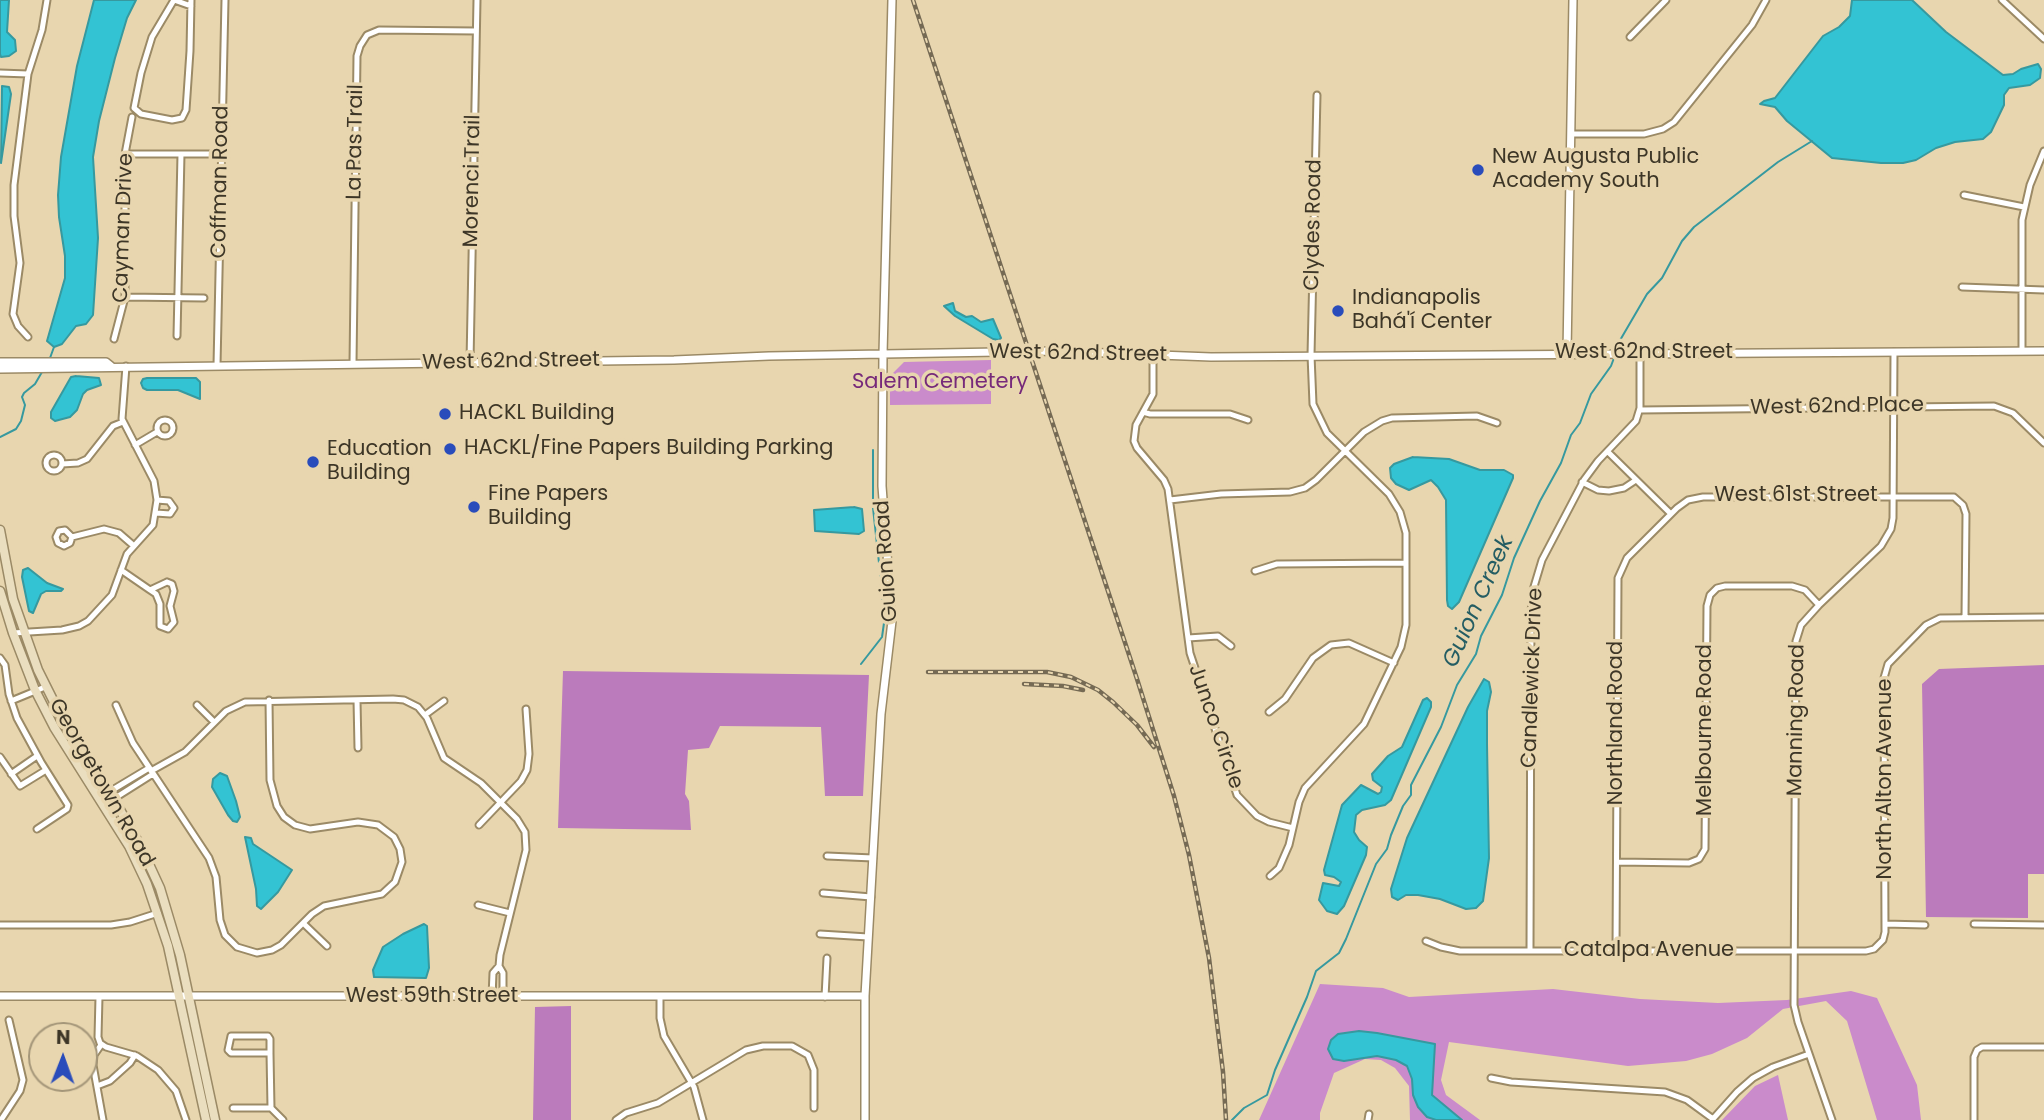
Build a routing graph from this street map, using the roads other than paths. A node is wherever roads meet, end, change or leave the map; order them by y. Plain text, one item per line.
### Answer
1 (47, 0) edge
2 (174, 0) edge
3 (225, 0) edge
4 (477, 0) edge
5 (891, 0) edge
6 (1573, 0) edge
7 (1666, 0) edge
8 (1766, 0) edge
9 (2002, 0) edge
10 (191, 3) edge
11 (476, 31) junction
12 (1630, 37) dead end
13 (2044, 39) edge
14 (0, 72) edge
15 (28, 74) junction
16 (1317, 95) dead end
17 (132, 117) dead end
18 (1571, 134) junction
19 (2044, 151) edge
20 (125, 154) junction
21 (181, 154) junction
22 (222, 154) junction
23 (2036, 169) junction
24 (2044, 172) edge
25 (1964, 195) dead end
26 (2024, 208) junction
27 (1962, 287) dead end
28 (2044, 289) edge
29 (2021, 290) junction
30 (125, 297) junction
31 (178, 298) junction
32 (204, 298) dead end
33 (177, 336) dead end
34 (28, 337) dead end
35 (114, 339) dead end
36 (2022, 351) junction
37 (2044, 351) edge
38 (1894, 352) junction
39 (1640, 353) junction
40 (883, 354) junction
41 (1567, 354) junction
42 (1153, 355) junction
43 (1311, 355) junction
44 (0, 362) edge
45 (470, 362) junction
46 (353, 363) junction
47 (32, 365) junction
48 (217, 365) junction
49 (111, 366) junction
50 (126, 366) junction
51 (0, 369) edge
52 (1894, 407) junction
53 (1640, 410) junction
54 (1143, 412) junction
55 (1248, 420) dead end
56 (122, 422) junction
57 (1497, 423) dead end
58 (158, 432) dead end
59 (2044, 443) edge
60 (135, 445) junction
61 (1345, 451) junction
62 (1608, 452) junction
63 (62, 464) dead end
64 (1636, 480) junction
65 (1581, 481) junction
66 (1894, 496) junction
67 (157, 500) junction
68 (1170, 500) junction
69 (156, 513) junction
70 (1671, 514) junction
71 (0, 530) edge
72 (72, 537) dead end
73 (134, 546) junction
74 (1406, 563) junction
75 (121, 570) junction
76 (1255, 571) dead end
77 (150, 590) junction
78 (0, 591) edge
79 (1819, 605) junction
80 (1965, 617) junction
81 (2044, 617) edge
82 (13, 633) junction
83 (24, 633) junction
84 (1188, 638) junction
85 (1231, 646) dead end
86 (0, 658) edge
87 (1394, 663) junction
88 (3, 671) edge
89 (45, 687) junction
90 (35, 691) junction
91 (357, 699) junction
92 (269, 700) junction
93 (10, 701) junction
94 (444, 701) dead end
95 (116, 705) dead end
96 (197, 705) dead end
97 (526, 709) dead end
98 (1269, 712) dead end
99 (425, 715) junction
100 (214, 722) junction
101 (358, 748) dead end
102 (37, 756) junction
103 (0, 757) edge
104 (46, 770) junction
105 (151, 771) junction
106 (11, 774) junction
107 (112, 795) junction
108 (102, 802) junction
109 (501, 802) junction
110 (479, 825) dead end
111 (1293, 828) junction
112 (37, 829) dead end
113 (827, 856) dead end
114 (873, 858) junction
115 (1617, 862) junction
116 (1270, 876) dead end
117 (823, 893) dead end
118 (870, 897) junction
119 (478, 905) dead end
120 (167, 910) junction
121 (157, 913) junction
122 (510, 913) junction
123 (303, 923) junction
124 (1885, 924) junction
125 (1974, 924) dead end
126 (0, 925) edge
127 (1924, 925) dead end
128 (2044, 925) edge
129 (820, 934) dead end
130 (868, 937) junction
131 (1426, 941) dead end
132 (327, 946) dead end
133 (1874, 948) joint
134 (1530, 951) junction
135 (1616, 951) junction
136 (1795, 951) junction
137 (827, 958) dead end
138 (499, 966) junction
139 (0, 996) edge
140 (492, 996) junction
141 (503, 996) junction
142 (865, 996) junction
143 (99, 997) junction
144 (185, 997) junction
145 (825, 997) junction
146 (660, 998) junction
147 (9, 1020) dead end
148 (101, 1045) junction
149 (2044, 1047) edge
150 (98, 1049) edge
151 (271, 1053) junction
152 (1809, 1054) junction
153 (135, 1055) junction
154 (1491, 1078) dead end
155 (691, 1083) junction
156 (98, 1086) edge
157 (98, 1092) edge
158 (233, 1108) dead end
159 (271, 1108) junction
160 (814, 1108) dead end
161 (0, 1119) edge
162 (1712, 1119) edge
163 (103, 1120) edge
164 (186, 1120) edge
165 (206, 1120) edge
166 (215, 1120) edge
167 (283, 1120) edge
168 (616, 1120) edge
169 (703, 1120) edge
170 (865, 1120) edge
171 (1832, 1120) edge
172 (1975, 1120) edge

1 - 15 street
2 - 10 street
2 - 10 street
3 - 22 street, Coffman Road
4 - 11 street, Morenci Trail
5 - 40 street, Guion Road
6 - 18 street
7 - 12 street
8 - 18 street
9 - 13 street
11 - 45 street, Morenci Trail
11 - 46 street, La Pas Trail
14 - 15 street
15 - 34 street
16 - 43 street, Clydes Road
17 - 20 street, Cayman Drive
18 - 41 street
19 - 23 street
20 - 21 street
20 - 30 street, Cayman Drive
21 - 22 street
21 - 31 street
22 - 48 street, Coffman Road
23 - 24 street
23 - 26 street
25 - 26 street
26 - 29 street
27 - 29 street
28 - 29 street
29 - 36 street
30 - 31 street
30 - 35 street, Cayman Drive
31 - 32 street
31 - 33 street
36 - 37 street, West 62nd Street
36 - 38 street, West 62nd Street
38 - 39 street, West 62nd Street
38 - 52 street, Manning Road
39 - 41 street, West 62nd Street
39 - 53 street
40 - 42 street, West 62nd Street
40 - 45 street, West 62nd Street
40 - 114 street, Guion Road
41 - 43 street, West 62nd Street
42 - 43 street, West 62nd Street
42 - 54 street
43 - 61 street, Clydes Road
44 - 47 street, West 62nd Street
45 - 46 street, West 62nd Street
46 - 48 street, West 62nd Street
47 - 49 street, West 62nd Street
47 - 49 street, West 62nd Street
47 - 51 street, West 62nd Street
48 - 50 street, West 62nd Street
49 - 50 street, West 62nd Street
50 - 56 street
52 - 53 street, West 62nd Place
52 - 59 street, West 62nd Place
52 - 66 street, Manning Road
53 - 62 street, Candlewick Drive
54 - 55 street
54 - 68 street
56 - 60 street
56 - 63 street
57 - 61 street
58 - 60 street
60 - 67 street
61 - 68 street
61 - 74 street, Clydes Road
62 - 64 street
62 - 65 street, Candlewick Drive
64 - 65 street
64 - 70 street
65 - 134 street, Candlewick Drive
66 - 70 street, West 61st Street
66 - 79 street, Manning Road
66 - 80 street, West 61st Street
67 - 69 street
67 - 69 street
68 - 84 street
69 - 73 street
70 - 115 street, Northland Road
71 - 83 main road, Georgetown Road
72 - 73 street
73 - 75 street
74 - 76 street
74 - 87 street, Clydes Road
75 - 77 street
75 - 83 street
77 - 77 street
78 - 82 main road, Georgetown Road
79 - 115 street, Melbourne Road
79 - 136 street, Manning Road
80 - 81 street
80 - 124 street, North Alton Avenue
82 - 83 street
82 - 90 main road, Georgetown Road
83 - 89 main road, Georgetown Road
84 - 85 street, Junco Circle
84 - 111 street, Junco Circle
86 - 88 street
87 - 98 street
87 - 111 street, Clydes Road
88 - 93 street
89 - 90 street
89 - 107 main road, Georgetown Road
90 - 93 street
90 - 108 main road, Georgetown Road
91 - 92 street
91 - 99 street
91 - 101 street
92 - 100 street
92 - 123 street
93 - 102 street
94 - 99 street
95 - 105 street
96 - 100 street
97 - 109 street
99 - 109 street
100 - 105 street
102 - 104 street
102 - 106 street
103 - 106 street
104 - 106 street
104 - 112 street
105 - 107 street
105 - 123 street
107 - 108 street
107 - 120 main road, Georgetown Road
108 - 121 main road, Georgetown Road
109 - 110 street
109 - 122 street
111 - 116 street, Clydes Road
113 - 114 street
114 - 118 street, Guion Road
115 - 135 street, Northland Road
117 - 118 street
118 - 130 street, Guion Road
119 - 122 street
120 - 121 street
120 - 144 main road, Georgetown Road
121 - 126 street
121 - 144 main road, Georgetown Road
122 - 138 street
123 - 132 street
124 - 127 street
124 - 133 street, North Alton Avenue
125 - 128 street
129 - 130 street
130 - 142 street, Guion Road
131 - 134 street, Catalpa Avenue
133 - 136 street, Catalpa Avenue
134 - 135 street, Catalpa Avenue
135 - 136 street, Catalpa Avenue
136 - 152 street, Manning Road
137 - 145 street
138 - 140 street
138 - 141 street
139 - 143 street, West 59th Street
140 - 141 street, West 59th Street
140 - 144 street, West 59th Street
141 - 146 street, West 59th Street
142 - 145 street, West 59th Street
142 - 170 street, Guion Road
143 - 144 street, West 59th Street
143 - 148 street
144 - 165 main road, Georgetown Road
144 - 166 main road, Georgetown Road
145 - 146 street, West 59th Street
146 - 155 street
147 - 161 street
148 - 150 street
148 - 153 street
149 - 172 street
151 - 151 street
151 - 159 street
152 - 162 street
152 - 171 street, Manning Road
153 - 156 street
153 - 164 street
154 - 162 street
155 - 160 street
155 - 168 street
155 - 169 street
157 - 163 street
158 - 159 street
159 - 167 street

